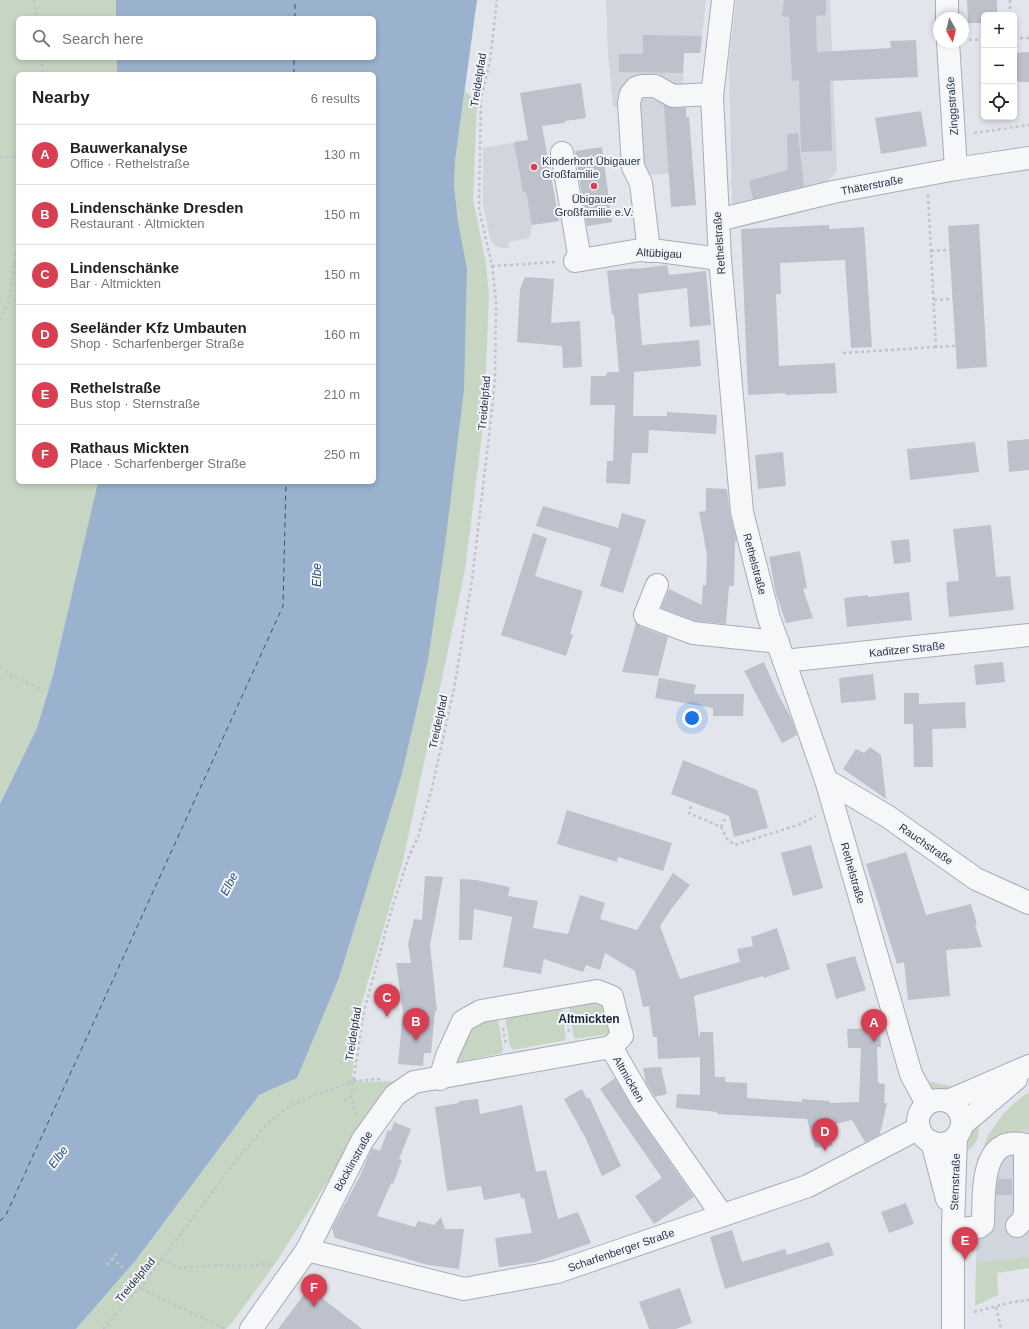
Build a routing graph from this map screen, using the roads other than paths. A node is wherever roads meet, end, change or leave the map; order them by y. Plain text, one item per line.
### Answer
1 (723, 0) edge
2 (947, 0) edge
3 (947, 12) edge
4 (948, 48) edge
5 (712, 94) junction
6 (562, 153) dead end
7 (1029, 158) edge
8 (956, 169) junction
9 (718, 220) junction
10 (649, 250) junction
11 (720, 259) junction
12 (657, 585) dead end
13 (1029, 635) edge
14 (781, 651) junction
15 (826, 780) junction
16 (1029, 903) edge
17 (611, 1047) junction
18 (1029, 1067) edge
19 (440, 1078) junction
20 (414, 1082) joint
21 (948, 1101) junction
22 (927, 1104) junction
23 (959, 1131) junction
24 (926, 1135) junction
25 (1027, 1146) edge
26 (722, 1215) junction
27 (1023, 1225) edge
28 (953, 1230) junction
29 (307, 1250) junction
30 (954, 1323) edge
31 (251, 1329) edge

1 - 5 street, Rethelstraße
2 - 3 street
4 - 8 street, Zinggstraße
5 - 9 street, Rethelstraße
5 - 10 street
6 - 10 street, Altübigau
7 - 8 street, Thäterstraße
8 - 9 street, Thäterstraße
9 - 11 street, Rethelstraße
10 - 11 street, Altübigau
11 - 14 street, Rethelstraße
12 - 14 street, Kaditzer Straße
13 - 14 street, Kaditzer Straße
14 - 15 street, Rethelstraße
15 - 16 street, Rauchstraße
15 - 22 street, Rethelstraße
17 - 19 street, Altmickten
17 - 19 street
17 - 26 street, Altmickten
18 - 21 street
18 - 23 street
19 - 20 street, Altmickten
20 - 29 street, Böcklinstraße
21 - 22 street
21 - 23 street
22 - 24 street
23 - 24 street
23 - 28 street, Sternstraße
24 - 26 street, Scharfenberger Straße
24 - 28 street, Sternstraße
25 - 27 street
25 - 28 street
26 - 29 street, Scharfenberger Straße
27 - 28 street
28 - 30 street, Sternstraße
29 - 31 street, Böcklinstraße

